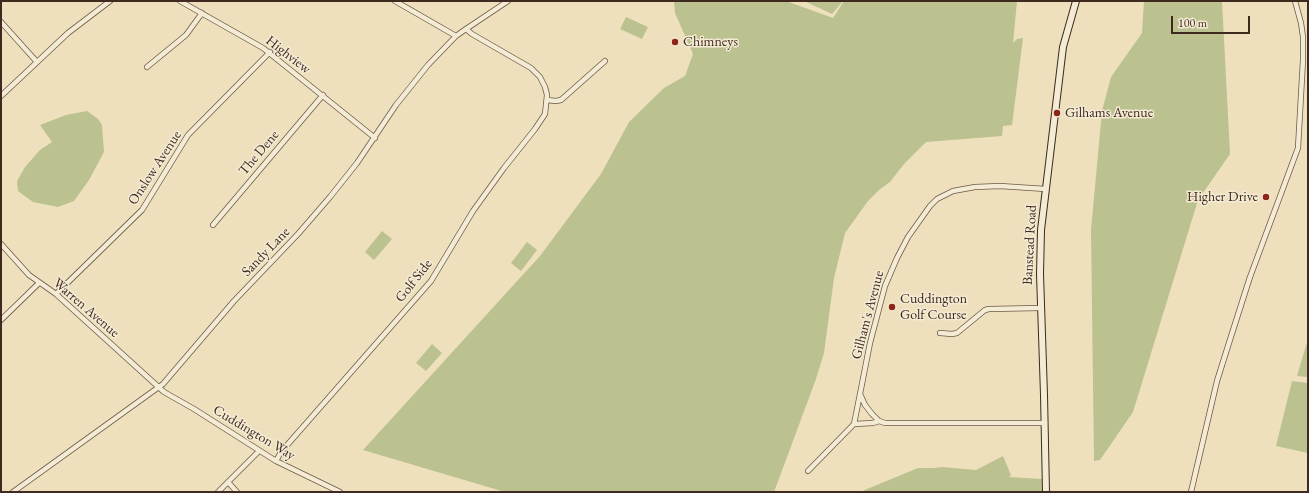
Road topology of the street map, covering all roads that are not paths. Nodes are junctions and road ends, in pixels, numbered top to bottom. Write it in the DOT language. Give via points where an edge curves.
graph roads {
  1 [pos="110,1"];
  2 [pos="180,1"];
  3 [pos="396,1"];
  4 [pos="508,1"];
  5 [pos="1076,1"];
  6 [pos="1294,1"];
  7 [pos="202,13"];
  8 [pos="1,22"];
  9 [pos="466,28"];
  10 [pos="456,36"];
  11 [pos="270,52"];
  12 [pos="605,61"];
  13 [pos="37,62"];
  14 [pos="147,67"];
  15 [pos="322,95"];
  16 [pos="1,96"];
  17 [pos="547,100"];
  18 [pos="375,138"];
  19 [pos="1046,189"];
  20 [pos="213,225"];
  21 [pos="1,244"];
  22 [pos="39,283"];
  23 [pos="56,294"];
  24 [pos="1040,308"];
  25 [pos="1,320"];
  26 [pos="940,333"];
  27 [pos="159,387"];
  28 [pos="860,394"];
  29 [pos="879,421"];
  30 [pos="1045,423"];
  31 [pos="854,424"];
  32 [pos="259,451"];
  33 [pos="276,461"];
  34 [pos="808,471"];
  35 [pos="228,482"];
  36 [pos="13,492"];
  37 [pos="218,492"];
  38 [pos="237,492"];
  39 [pos="340,492"];
  40 [pos="1046,492"];
  41 [pos="1191,492"];
  1 -- 13 [label="street" via="68,33"];
  2 -- 7 [label="street, Highview"];
  3 -- 10 [label="street"];
  4 -- 9 [label="street, Sandy Lane"];
  5 -- 19 [label="street, Banstead Road" via="1063,47"];
  6 -- 41 [label="street" via="1303,37 1298,148 1250,277 1228,346"];
  7 -- 11 [label="street, Highview"];
  7 -- 14 [label="street" via="186,35"];
  8 -- 13 [label="street"];
  9 -- 10 [label="street, Sandy Lane"];
  9 -- 17 [label="street, Golf Side" via="531,68 543,82"];
  10 -- 18 [label="street, Sandy Lane" via="411,84"];
  11 -- 15 [label="street, Highview"];
  11 -- 23 [label="street, Onslow Avenue" via="188,136 142,210"];
  12 -- 17 [label="street" via="561,100"];
  13 -- 16 [label="street"];
  15 -- 18 [label="street, Highview"];
  15 -- 20 [label="street, The Dene"];
  17 -- 33 [label="street, Golf Side" via="545,114 473,211 431,281 281,452"];
  18 -- 27 [label="street, Sandy Lane" via="309,222 234,301 167,381"];
  19 -- 24 [label="street, Banstead Road" via="1040,254"];
  19 -- 28 [label="street, Gilham's Avenue" via="975,187 949,193 930,206 908,237 886,286 870,343"];
  21 -- 22 [label="street, Warren Avenue"];
  22 -- 23 [label="street, Warren Avenue"];
  22 -- 25 [label="street"];
  23 -- 27 [label="street, Warren Avenue"];
  24 -- 26 [label="street" via="989,308 957,333"];
  24 -- 30 [label="street, Banstead Road"];
  27 -- 32 [label="street, Cuddington Way"];
  27 -- 36 [label="street, Sandy Lane"];
  28 -- 29 [label="street"];
  28 -- 31 [label="street, Gilham's Avenue"];
  29 -- 30 [label="street"];
  29 -- 31 [label="street"];
  30 -- 40 [label="street, Banstead Road"];
  31 -- 34 [label="street"];
  32 -- 33 [label="street, Cuddington Way"];
  32 -- 35 [label="street"];
  33 -- 39 [label="street, Cuddington Way"];
  35 -- 37 [label="street"];
  35 -- 38 [label="street"];
}
